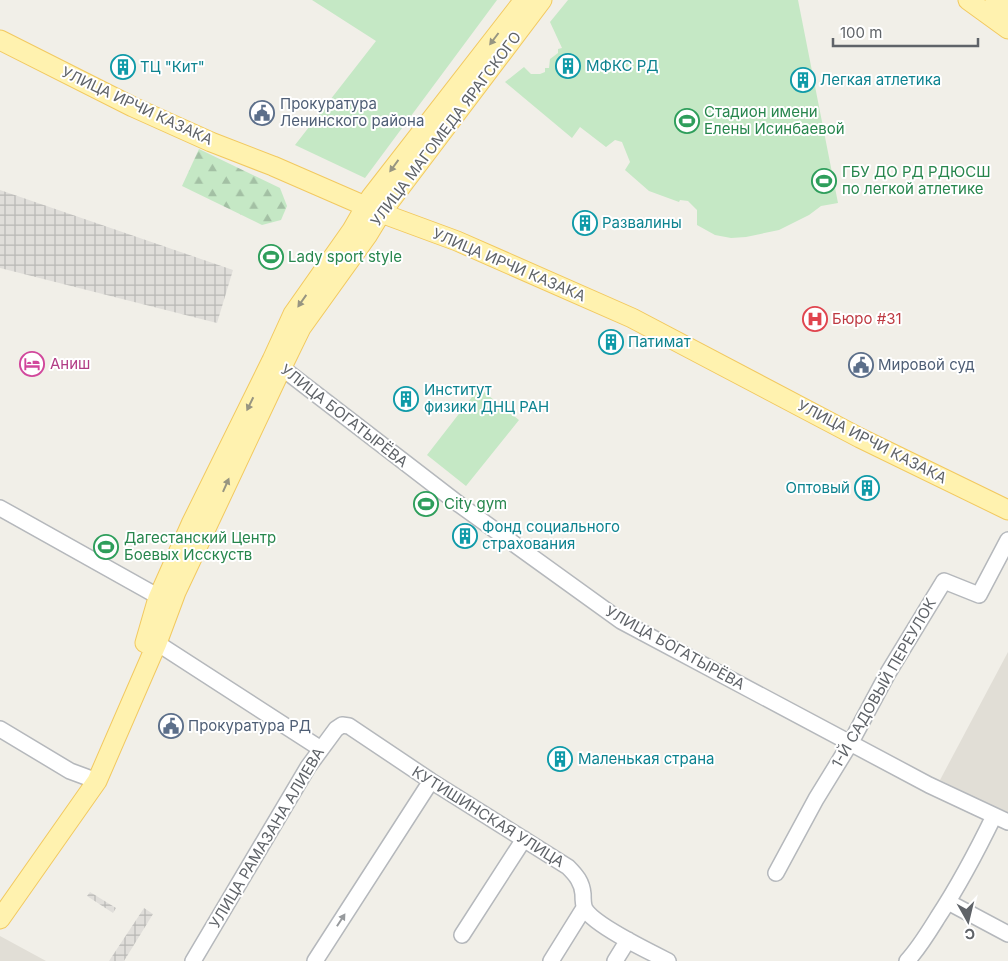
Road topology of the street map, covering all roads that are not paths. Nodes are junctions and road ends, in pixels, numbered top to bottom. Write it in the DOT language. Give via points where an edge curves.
graph roads {
  1 [pos="524,0"];
  2 [pos="542,0"];
  3 [pos="968,0"];
  4 [pos="995,0"];
  5 [pos="1008,10"];
  6 [pos="1008,30"];
  7 [pos="0,40"];
  8 [pos="373,210"];
  9 [pos="277,364"];
  10 [pos="0,508"];
  11 [pos="1008,510"];
  12 [pos="1008,540"];
  13 [pos="165,601"];
  14 [pos="152,642"];
  15 [pos="349,726"];
  16 [pos="0,729"];
  17 [pos="851,742"];
  18 [pos="321,749"];
  19 [pos="92,779"];
  20 [pos="431,781"];
  21 [pos="994,816"];
  22 [pos="1008,822"];
  23 [pos="524,839"];
  24 [pos="776,873"];
  25 [pos="0,898"];
  26 [pos="948,902"];
  27 [pos="584,908"];
  28 [pos="0,919"];
  29 [pos="1008,934"];
  30 [pos="462,935"];
  31 [pos="628,940"];
  32 [pos="197,960"];
  33 [pos="315,961"];
  34 [pos="551,961"];
  35 [pos="615,961"];
  36 [pos="668,961"];
  37 [pos="907,961"];
  1 -- 8 [label="main road, УЛИЦА МАГОМЕДА ЯРАГСКОГО, one-way" via="400,158"];
  2 -- 8 [label="main road, УЛИЦА МАГОМЕДА ЯРАГСКОГО"];
  3 -- 6 [label="main road"];
  4 -- 5 [label="main road"];
  7 -- 8 [label="main road, УЛИЦА ИРЧИ КАЗАКА" via="133,107"];
  8 -- 9 [label="main road, УЛИЦА МАГОМЕДА ЯРАГСКОГО" via="352,230 293,314"];
  8 -- 11 [label="main road, УЛИЦА ИРЧИ КАЗАКА" via="457,241 632,318 860,438"];
  9 -- 13 [label="main road, УЛИЦА МАГОМЕДА ЯРАГСКОГО"];
  9 -- 17 [label="street, УЛИЦА БОГАТЫРЁВА" via="460,505 620,621"];
  10 -- 13 [label="street"];
  12 -- 17 [label="street, 1-Й САДОВЫЙ ПЕРЕУЛОК" via="979,595 944,581"];
  13 -- 14 [label="main road, УЛИЦА МАГОМЕДА ЯРАГСКОГО"];
  14 -- 18 [label="street"];
  14 -- 19 [label="main road, УЛИЦА МАГОМЕДА ЯРАГСКОГО"];
  15 -- 18 [label="street, УЛИЦА РАМАЗАНА АЛИЕВА" via="342,725 336,729"];
  15 -- 20 [label="street, КУТИШИНСКАЯ УЛИЦА"];
  16 -- 19 [label="street" via="70,771"];
  17 -- 21 [label="street, УЛИЦА БОГАТЫРЁВА"];
  17 -- 24 [label="street, 1-Й САДОВЫЙ ПЕРЕУЛОК"];
  18 -- 32 [label="street, УЛИЦА РАМАЗАНА АЛИЕВА"];
  19 -- 25 [label="main road, УЛИЦА МАГОМЕДА ЯРАГСКОГО"];
  19 -- 28 [label="main road, УЛИЦА МАГОМЕДА ЯРАГСКОГО"];
  20 -- 23 [label="street, КУТИШИНСКАЯ УЛИЦА"];
  33 -- 20 [label="street, one-way"];
  21 -- 22 [label="street, УЛИЦА БОГАТЫРЁВА"];
  21 -- 26 [label="street"];
  23 -- 27 [label="street, КУТИШИНСКАЯ УЛИЦА" via="568,867 578,878"];
  23 -- 30 [label="street"];
  26 -- 29 [label="street"];
  26 -- 37 [label="street"];
  27 -- 31 [label="street"];
  27 -- 34 [label="street"];
  31 -- 35 [label="street"];
  31 -- 36 [label="street"];
}
